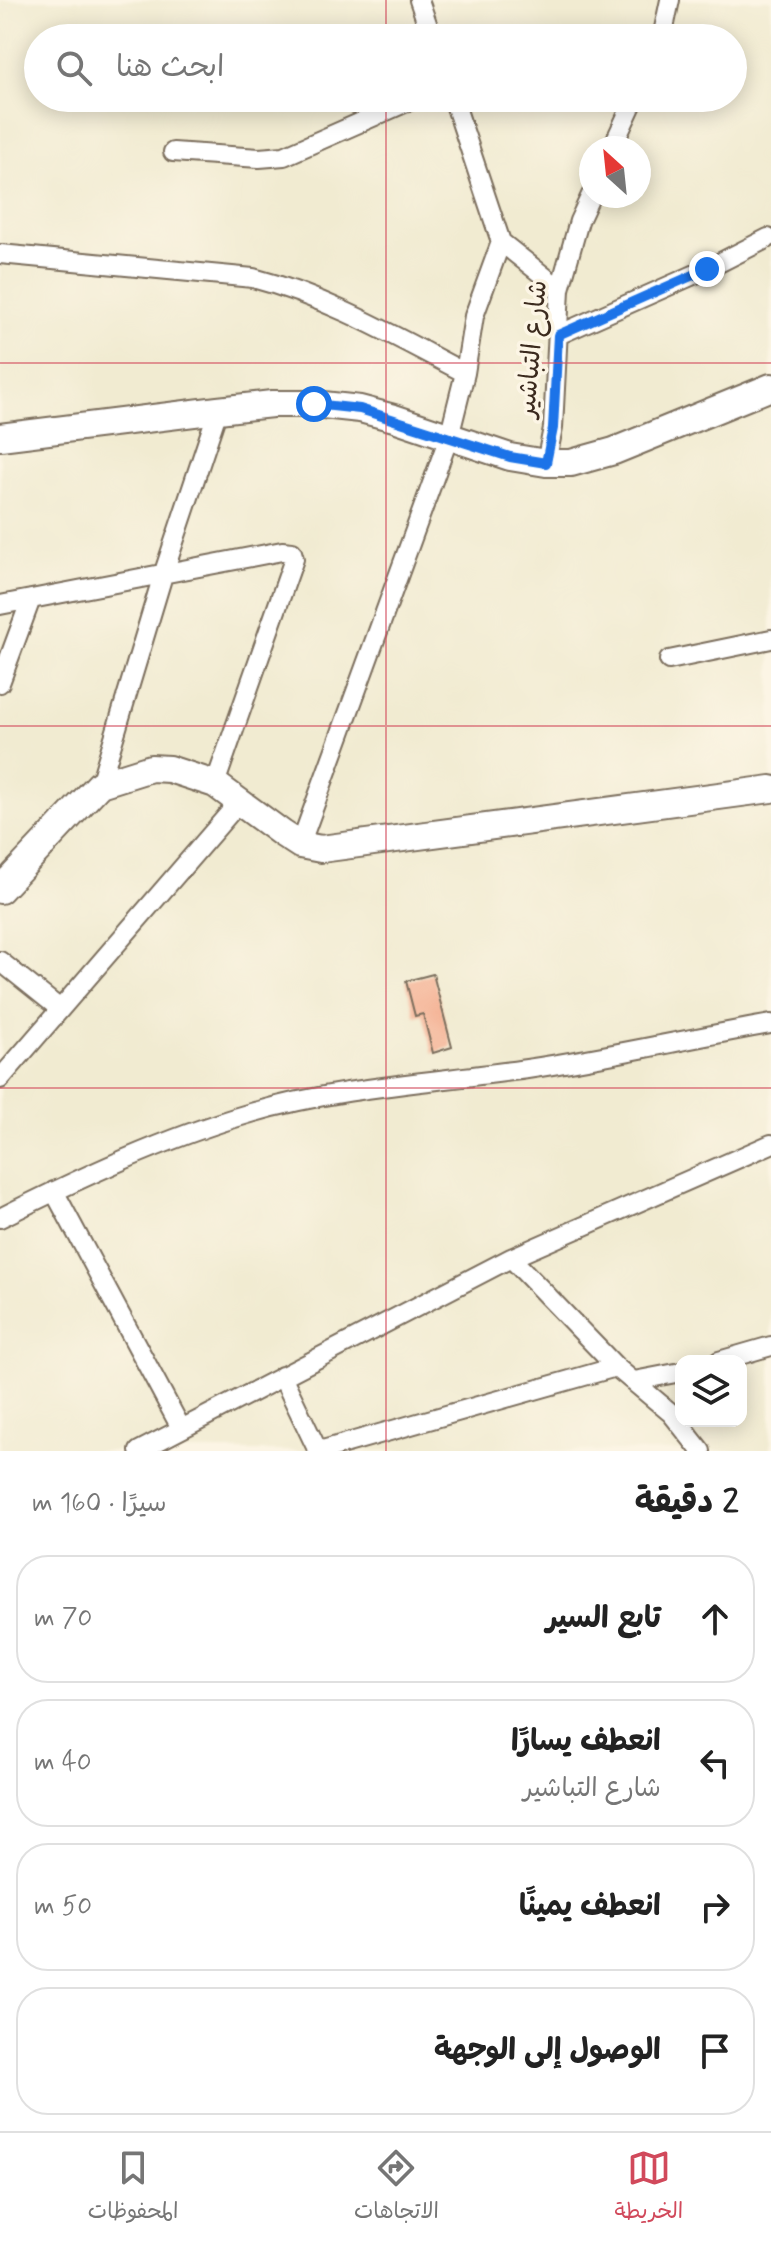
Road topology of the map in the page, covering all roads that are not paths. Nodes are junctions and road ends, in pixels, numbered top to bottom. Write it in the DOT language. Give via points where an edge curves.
graph roads {
  1 [pos="419,0"];
  2 [pos="670,0"];
  3 [pos="427,24"];
  4 [pos="665,24"];
  5 [pos="384,112"];
  6 [pos="458,112"];
  7 [pos="629,112"];
  8 [pos="618,136"];
  9 [pos="173,152"];
  10 [pos="585,208"];
  11 [pos="768,238"];
  12 [pos="501,242"];
  13 [pos="0,254"];
  14 [pos="560,289"];
  15 [pos="558,335"];
  16 [pos="465,373"];
  17 [pos="771,387"];
  18 [pos="218,410"];
  19 [pos="0,437"];
  20 [pos="449,437"];
  21 [pos="546,463"];
  22 [pos="163,575"];
  23 [pos="31,599"];
  24 [pos="0,605"];
  25 [pos="771,639"];
  26 [pos="669,660"];
  27 [pos="0,683"];
  28 [pos="100,784"];
  29 [pos="215,784"];
  30 [pos="771,789"];
  31 [pos="240,801"];
  32 [pos="300,845"];
  33 [pos="0,890"];
  34 [pos="0,961"];
  35 [pos="60,1009"];
  36 [pos="771,1024"];
  37 [pos="0,1079"];
  38 [pos="771,1144"];
  39 [pos="54,1191"];
  40 [pos="0,1218"];
  41 [pos="511,1258"];
  42 [pos="771,1346"];
  43 [pos="740,1355"];
  44 [pos="616,1367"];
  45 [pos="675,1373"];
  46 [pos="282,1376"];
  47 [pos="634,1381"];
  48 [pos="181,1428"];
  49 [pos="139,1451"];
  50 [pos="318,1451"];
  51 [pos="701,1451"];
  1 -- 3 [label="street"];
  2 -- 4 [label="street"];
  5 -- 9 [label="street" via="284,156"];
  6 -- 12 [label="street"];
  7 -- 8 [label="street"];
  10 -- 14 [label="street, شارع التباشير"];
  11 -- 15 [label="street"];
  12 -- 14 [label="street"];
  12 -- 16 [label="street" via="474,316"];
  13 -- 16 [label="street" via="253,278 334,305"];
  14 -- 15 [label="street, شارع التباشير"];
  15 -- 21 [label="street, شارع التباشير"];
  16 -- 20 [label="street"];
  17 -- 21 [label="street" via="614,451 571,463"];
  18 -- 19 [label="street"];
  18 -- 20 [label="street" via="272,404 360,409"];
  18 -- 22 [label="street"];
  20 -- 21 [label="street"];
  20 -- 32 [label="street"];
  22 -- 23 [label="street"];
  22 -- 28 [label="street"];
  22 -- 29 [label="street" via="288,550 294,555"];
  23 -- 24 [label="street"];
  23 -- 27 [label="street"];
  25 -- 26 [label="street"];
  28 -- 29 [label="street" via="151,768"];
  28 -- 33 [label="street"];
  29 -- 31 [label="street"];
  30 -- 32 [label="street" via="339,848"];
  31 -- 32 [label="street"];
  31 -- 35 [label="street"];
  34 -- 35 [label="street"];
  35 -- 37 [label="street"];
  36 -- 39 [label="street" via="531,1068 312,1098 190,1134"];
  38 -- 41 [label="street"];
  39 -- 40 [label="street"];
  39 -- 48 [label="street"];
  41 -- 44 [label="street"];
  41 -- 46 [label="street"];
  42 -- 43 [label="street"];
  44 -- 47 [label="street"];
  44 -- 50 [label="street"];
  45 -- 47 [label="street"];
  46 -- 48 [label="street"];
  46 -- 50 [label="street"];
  47 -- 51 [label="street" via="671,1413"];
  48 -- 49 [label="street"];
}
